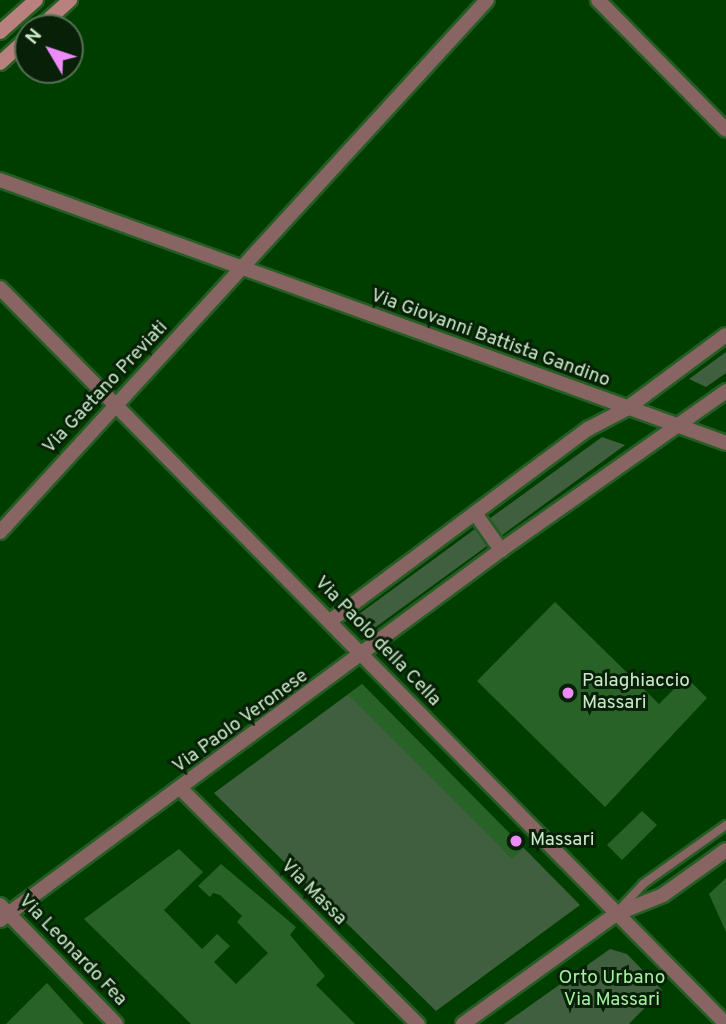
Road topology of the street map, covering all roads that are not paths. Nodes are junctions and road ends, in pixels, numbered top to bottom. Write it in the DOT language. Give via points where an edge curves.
graph roads {
  1 [pos="36,0"];
  2 [pos="70,0"];
  3 [pos="487,0"];
  4 [pos="598,0"];
  5 [pos="54,14"];
  6 [pos="0,32"];
  7 [pos="14,50"];
  8 [pos="0,62"];
  9 [pos="726,129"];
  10 [pos="0,180"];
  11 [pos="241,271"];
  12 [pos="0,288"];
  13 [pos="726,335"];
  14 [pos="726,391"];
  15 [pos="115,405"];
  16 [pos="625,409"];
  17 [pos="680,428"];
  18 [pos="726,443"];
  19 [pos="477,516"];
  20 [pos="0,532"];
  21 [pos="501,550"];
  22 [pos="330,621"];
  23 [pos="364,656"];
  24 [pos="181,789"];
  25 [pos="726,825"];
  26 [pos="726,850"];
  27 [pos="3,913"];
  28 [pos="616,914"];
  29 [pos="116,1024"];
  30 [pos="418,1024"];
  31 [pos="463,1024"];
  32 [pos="726,1024"];
  1 -- 6 [label="main road"];
  2 -- 5 [label="main road"];
  3 -- 11 [label="street"];
  4 -- 9 [label="street"];
  7 -- 8 [label="main road"];
  10 -- 11 [label="street, Via Giovanni Battista Gandino"];
  11 -- 15 [label="street, Via Gaetano Previati"];
  11 -- 16 [label="street, Via Giovanni Battista Gandino"];
  12 -- 15 [label="street, Via Paolo della Cella"];
  13 -- 16 [label="street"];
  14 -- 17 [label="street, Via Paolo Veronese"];
  15 -- 20 [label="street, Via Gaetano Previati"];
  15 -- 22 [label="street, Via Paolo della Cella"];
  16 -- 17 [label="street, Via Giovanni Battista Gandino"];
  16 -- 19 [label="street" via="587,429"];
  17 -- 18 [label="street, Via Giovanni Battista Gandino"];
  17 -- 21 [label="street, Via Paolo Veronese" via="648,445"];
  19 -- 21 [label="street"];
  19 -- 22 [label="street"];
  21 -- 23 [label="street, Via Paolo Veronese"];
  22 -- 23 [label="street, Via Paolo della Cella"];
  23 -- 24 [label="street, Via Paolo Veronese"];
  23 -- 28 [label="street, Via Paolo della Cella"];
  24 -- 27 [label="street, Via Paolo Veronese"];
  24 -- 30 [label="street, Via Massa"];
  25 -- 28 [label="lane" via="643,884"];
  26 -- 28 [label="street" via="663,895"];
  27 -- 29 [label="street, Via Leonardo Fea"];
  28 -- 31 [label="street"];
  28 -- 32 [label="street, Via Paolo della Cella"];
}
